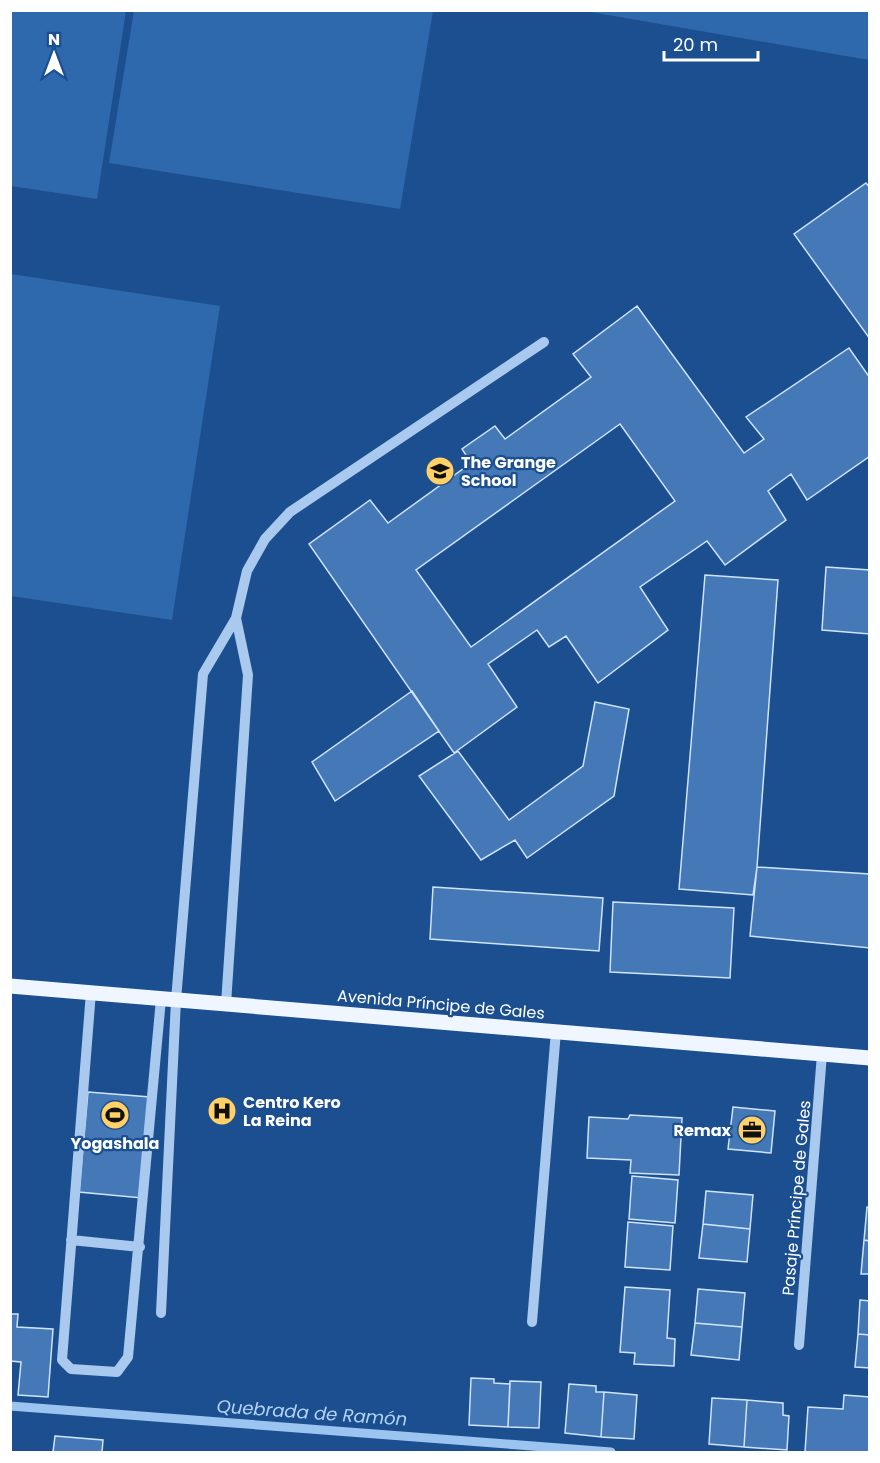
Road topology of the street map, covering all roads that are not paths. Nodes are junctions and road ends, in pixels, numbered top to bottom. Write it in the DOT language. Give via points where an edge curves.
graph roads {
  1 [pos="544,342"];
  2 [pos="236,618"];
  3 [pos="10,986"];
  4 [pos="91,992"];
  5 [pos="169,999"];
  6 [pos="226,1004"];
  7 [pos="556,1031"];
  8 [pos="822,1054"];
  9 [pos="870,1058"];
  10 [pos="71,1240"];
  11 [pos="140,1247"];
  12 [pos="161,1313"];
  13 [pos="532,1322"];
  14 [pos="798,1345"];
  1 -- 2 [label="street" via="290,512 265,539 247,571"];
  2 -- 5 [label="street" via="203,674"];
  2 -- 6 [label="street" via="248,675"];
  3 -- 4 [label="main road, Avenida Príncipe de Gales"];
  4 -- 5 [label="main road, Avenida Príncipe de Gales"];
  4 -- 10 [label="street"];
  5 -- 6 [label="main road, Avenida Príncipe de Gales"];
  5 -- 11 [label="street"];
  5 -- 12 [label="street"];
  6 -- 7 [label="main road, Avenida Príncipe de Gales"];
  7 -- 8 [label="main road, Avenida Príncipe de Gales"];
  7 -- 13 [label="street"];
  8 -- 9 [label="main road, Avenida Príncipe de Gales"];
  8 -- 14 [label="street, Pasaje Príncipe de Gales"];
  10 -- 11 [label="street"];
  10 -- 11 [label="street" via="62,1360 71,1369 117,1372 122,1368 128,1357"];
}
